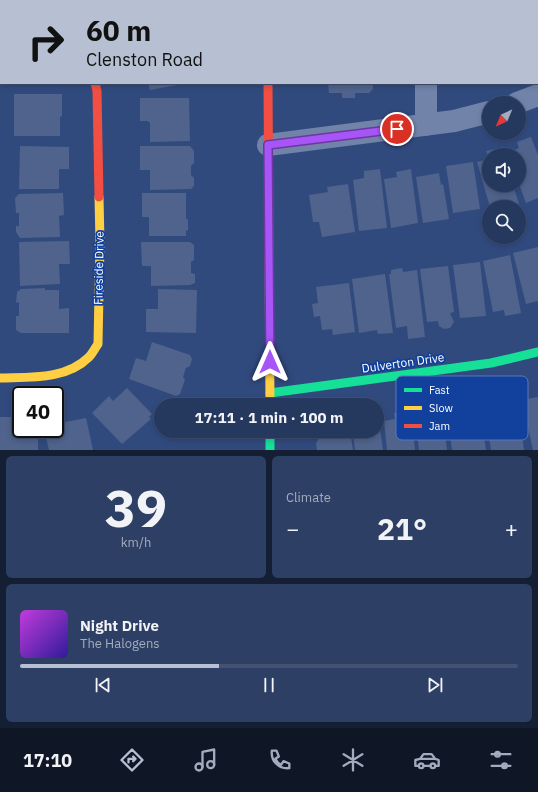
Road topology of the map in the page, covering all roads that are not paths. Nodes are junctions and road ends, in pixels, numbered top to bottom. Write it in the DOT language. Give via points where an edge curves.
graph roads {
  1 [pos="95,84"];
  2 [pos="268,84"];
  3 [pos="426,84"];
  4 [pos="538,95"];
  5 [pos="526,99"];
  6 [pos="482,114"];
  7 [pos="426,125"];
  8 [pos="268,145"];
  9 [pos="538,352"];
  10 [pos="0,378"];
  11 [pos="270,393"];
  12 [pos="270,398"];
  13 [pos="270,438"];
  14 [pos="270,450"];
  1 -- 10 [label="street, Fireside Drive" via="100,243 98,344 90,357 64,373 46,377"];
  2 -- 8 [label="street"];
  3 -- 7 [label="street"];
  4 -- 5 [label="street"];
  6 -- 7 [label="street"];
  7 -- 8 [label="street"];
  8 -- 11 [label="street"];
  9 -- 11 [label="street, Dulverton Drive" via="491,363"];
  11 -- 12 [label="street"];
  13 -- 14 [label="street"];
}
